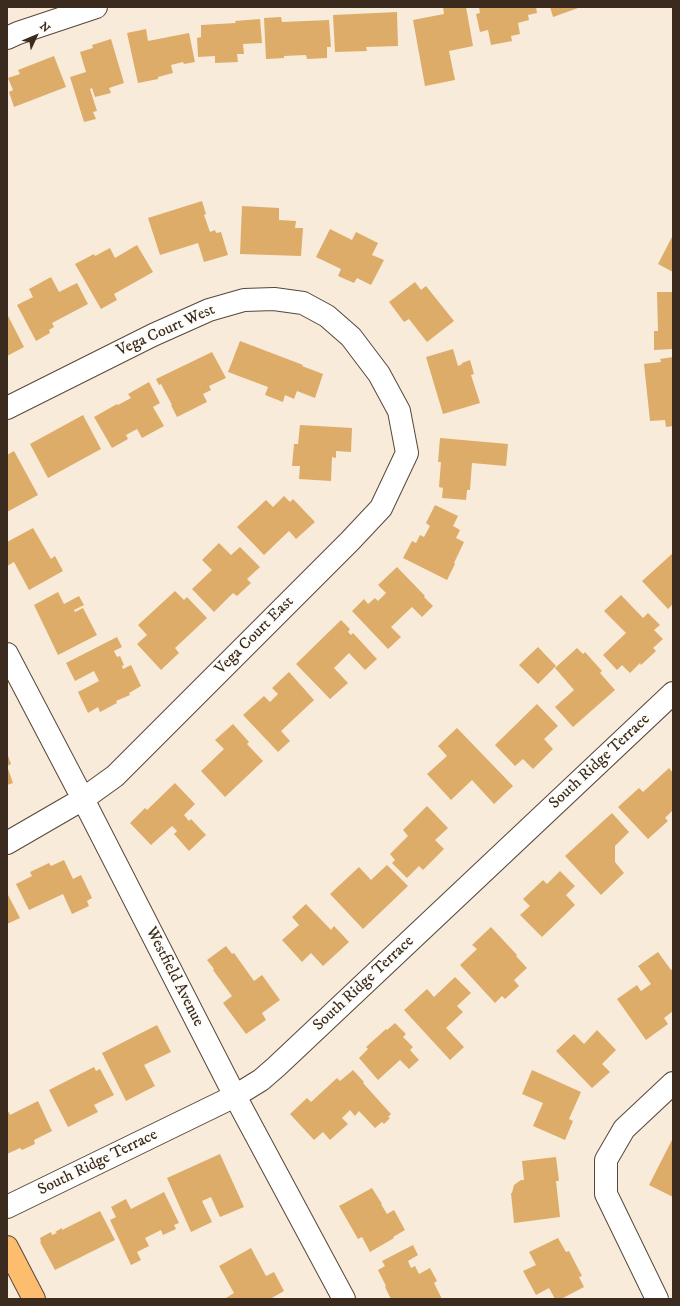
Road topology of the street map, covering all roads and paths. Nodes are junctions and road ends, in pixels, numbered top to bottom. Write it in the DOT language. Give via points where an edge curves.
graph roads {
  1 [pos="96,7"];
  2 [pos="7,38"];
  3 [pos="379,374"];
  4 [pos="7,408"];
  5 [pos="7,654"];
  6 [pos="673,693"];
  7 [pos="83,799"];
  8 [pos="7,843"];
  9 [pos="673,1083"];
  10 [pos="235,1096"];
  11 [pos="7,1207"];
  12 [pos="7,1247"];
  13 [pos="34,1299"];
  14 [pos="344,1299"];
  15 [pos="657,1299"];
  1 -- 2 [label="street"];
  3 -- 4 [label="street, Vega Court West" via="351,337 327,316 303,303 274,299 244,300 209,310 154,335"];
  3 -- 7 [label="street, Vega Court East" via="399,411 407,453 381,508 115,776"];
  5 -- 7 [label="street, Westfield Avenue"];
  6 -- 10 [label="street, South Ridge Terrace" via="276,1068"];
  7 -- 8 [label="street, Vega Court East"];
  7 -- 10 [label="street, Westfield Avenue"];
  9 -- 15 [label="street" via="624,1129 606,1160 606,1194"];
  10 -- 11 [label="street, South Ridge Terrace"];
  10 -- 14 [label="street, Westfield Avenue"];
  12 -- 13 [label="main road"];
}
